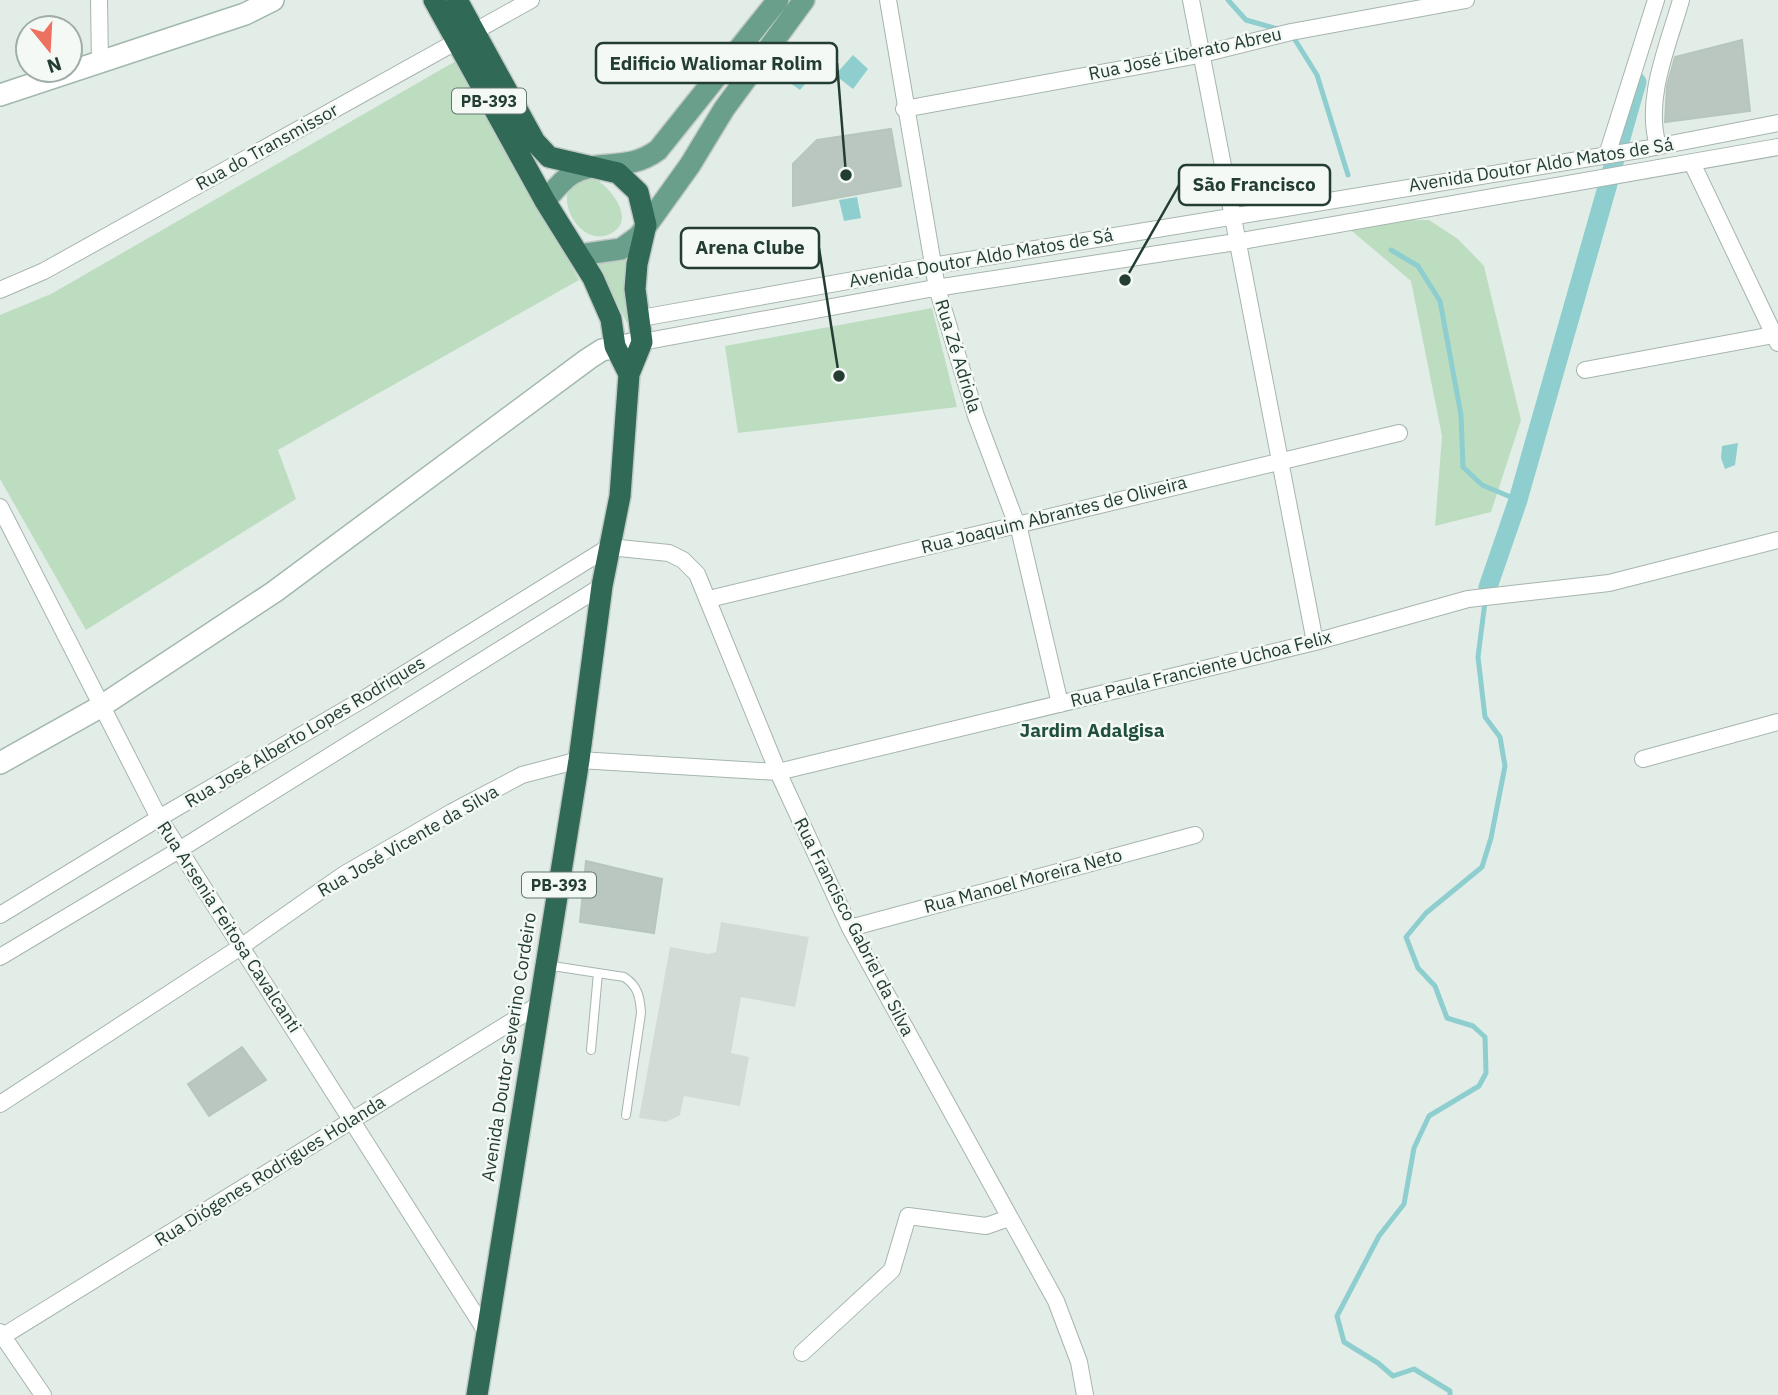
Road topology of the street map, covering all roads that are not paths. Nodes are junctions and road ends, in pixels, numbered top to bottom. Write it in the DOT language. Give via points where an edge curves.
graph roads {
  1 [pos="99,0"];
  2 [pos="273,0"];
  3 [pos="434,0"];
  4 [pos="457,0"];
  5 [pos="531,0"];
  6 [pos="778,0"];
  7 [pos="804,0"];
  8 [pos="888,0"];
  9 [pos="1191,0"];
  10 [pos="1466,0"];
  11 [pos="1656,0"];
  12 [pos="1681,0"];
  13 [pos="464,37"];
  14 [pos="1199,55"];
  15 [pos="100,62"];
  16 [pos="0,95"];
  17 [pos="904,108"];
  18 [pos="1778,123"];
  19 [pos="1778,147"];
  20 [pos="1652,148"];
  21 [pos="1611,154"];
  22 [pos="1692,163"];
  23 [pos="592,167"];
  24 [pos="544,201"];
  25 [pos="1232,216"];
  26 [pos="646,225"];
  27 [pos="1236,242"];
  28 [pos="579,255"];
  29 [pos="932,266"];
  30 [pos="937,288"];
  31 [pos="0,290"];
  32 [pos="641,318"];
  33 [pos="1777,337"];
  34 [pos="642,342"];
  35 [pos="615,346"];
  36 [pos="1585,370"];
  37 [pos="629,374"];
  38 [pos="1399,433"];
  39 [pos="1278,461"];
  40 [pos="0,507"];
  41 [pos="1017,524"];
  42 [pos="1778,540"];
  43 [pos="610,547"];
  44 [pos="603,586"];
  45 [pos="709,599"];
  46 [pos="1315,642"];
  47 [pos="1060,704"];
  48 [pos="100,707"];
  49 [pos="1778,722"];
  50 [pos="1643,759"];
  51 [pos="579,760"];
  52 [pos="0,762"];
  53 [pos="778,772"];
  54 [pos="159,818"];
  55 [pos="1195,835"];
  56 [pos="179,850"];
  57 [pos="0,915"];
  58 [pos="850,928"];
  59 [pos="242,946"];
  60 [pos="0,957"];
  61 [pos="546,965"];
  62 [pos="598,973"];
  63 [pos="540,1004"];
  64 [pos="591,1050"];
  65 [pos="0,1104"];
  66 [pos="626,1115"];
  67 [pos="352,1120"];
  68 [pos="1009,1218"];
  69 [pos="485,1330"];
  70 [pos="1,1335"];
  71 [pos="802,1353"];
  72 [pos="43,1395"];
  73 [pos="477,1395"];
  74 [pos="1085,1395"];
  1 -- 15 [label="street"];
  2 -- 15 [label="street" via="245,14"];
  3 -- 13 [label="highway, PB-393"];
  4 -- 13 [label="highway, PB-393"];
  5 -- 13 [label="street, Rua do Transmissor"];
  6 -- 23 [label="main road" via="657,150 637,162"];
  7 -- 26 [label="main road"];
  8 -- 17 [label="street, Rua Zé Adriola"];
  9 -- 14 [label="street"];
  10 -- 14 [label="street, Rua José Liberato Abreu" via="1291,32"];
  11 -- 21 [label="street"];
  12 -- 20 [label="street" via="1656,99"];
  13 -- 23 [label="highway, PB-393" via="535,142 550,157"];
  13 -- 24 [label="highway, PB-393"];
  13 -- 31 [label="street, Rua do Transmissor" via="44,271"];
  14 -- 17 [label="street, Rua José Liberato Abreu"];
  14 -- 25 [label="street"];
  15 -- 16 [label="street"];
  17 -- 29 [label="street, Rua Zé Adriola"];
  18 -- 20 [label="street, Avenida Doutor Aldo Matos de Sá"];
  19 -- 22 [label="street, Avenida Doutor Aldo Matos de Sá"];
  20 -- 21 [label="street, Avenida Doutor Aldo Matos de Sá"];
  21 -- 25 [label="street, Avenida Doutor Aldo Matos de Sá"];
  22 -- 27 [label="street, Avenida Doutor Aldo Matos de Sá"];
  22 -- 33 [label="street"];
  23 -- 24 [label="main road" via="571,174"];
  23 -- 26 [label="highway" via="618,173 632,184 642,201"];
  24 -- 28 [label="highway"];
  25 -- 27 [label="street"];
  25 -- 29 [label="street, Avenida Doutor Aldo Matos de Sá"];
  26 -- 28 [label="main road" via="631,245"];
  26 -- 32 [label="highway, Avenida Doutor Severino Cordeiro / PB-393" via="635,289"];
  27 -- 30 [label="street, Avenida Doutor Aldo Matos de Sá"];
  27 -- 39 [label="street"];
  28 -- 35 [label="highway" via="611,319"];
  29 -- 30 [label="street, Rua Zé Adriola"];
  29 -- 32 [label="street, Avenida Doutor Aldo Matos de Sá"];
  30 -- 34 [label="street, Avenida Doutor Aldo Matos de Sá"];
  30 -- 41 [label="street, Rua Zé Adriola" via="976,416"];
  32 -- 34 [label="highway, Avenida Doutor Severino Cordeiro / PB-393"];
  33 -- 36 [label="street"];
  34 -- 35 [label="street"];
  34 -- 37 [label="highway, Avenida Doutor Severino Cordeiro / PB-393"];
  35 -- 37 [label="highway"];
  35 -- 48 [label="street" via="588,359 274,592"];
  37 -- 43 [label="highway, Avenida Doutor Severino Cordeiro / PB-393" via="620,496"];
  38 -- 39 [label="street, Rua Joaquim Abrantes de Oliveira"];
  39 -- 41 [label="street, Rua Joaquim Abrantes de Oliveira"];
  39 -- 46 [label="street"];
  40 -- 48 [label="street, Rua Arsenia Feitosa Cavalcanti"];
  41 -- 45 [label="street, Rua Joaquim Abrantes de Oliveira"];
  41 -- 47 [label="street, Rua Zé Adriola"];
  42 -- 46 [label="street, Rua Paula Franciente Uchoa Felix" via="1609,583 1468,599"];
  43 -- 44 [label="highway, Avenida Doutor Severino Cordeiro / PB-393"];
  43 -- 45 [label="street, Rua Francisco Gabriel da Silva" via="669,553 683,560"];
  43 -- 54 [label="street, Rua José Alberto Lopes Rodriques"];
  44 -- 51 [label="highway, Avenida Doutor Severino Cordeiro / PB-393"];
  44 -- 56 [label="street, Rua José Alberto Lopes Rodriques"];
  45 -- 53 [label="street, Rua Francisco Gabriel da Silva"];
  46 -- 47 [label="street, Rua Paula Franciente Uchoa Felix"];
  47 -- 53 [label="street, Rua Paula Franciente Uchoa Felix"];
  48 -- 52 [label="street"];
  48 -- 54 [label="street, Rua Arsenia Feitosa Cavalcanti"];
  49 -- 50 [label="street"];
  51 -- 53 [label="street, Rua Paula Franciente Uchoa Felix"];
  51 -- 59 [label="street, Rua José Vicente da Silva" via="522,775 452,812 343,875"];
  51 -- 61 [label="highway, Avenida Doutor Severino Cordeiro / PB-393"];
  53 -- 58 [label="street, Rua Francisco Gabriel da Silva"];
  54 -- 56 [label="street, Rua Arsenia Feitosa Cavalcanti"];
  54 -- 57 [label="street, Rua José Alberto Lopes Rodriques"];
  55 -- 58 [label="street, Rua Manoel Moreira Neto"];
  56 -- 59 [label="street, Rua Arsenia Feitosa Cavalcanti"];
  56 -- 60 [label="street, Rua José Alberto Lopes Rodriques"];
  58 -- 68 [label="street, Rua Francisco Gabriel da Silva"];
  59 -- 65 [label="street, Rua José Vicente da Silva"];
  59 -- 67 [label="street, Rua Arsenia Feitosa Cavalcanti"];
  61 -- 62 [label="lane"];
  61 -- 63 [label="highway, Avenida Doutor Severino Cordeiro / PB-393"];
  62 -- 64 [label="lane"];
  62 -- 66 [label="lane" via="624,977 639,996 641,1013"];
  63 -- 67 [label="street, Rua Diógenes Rodrigues Holanda"];
  63 -- 69 [label="highway, Avenida Doutor Severino Cordeiro / PB-393"];
  67 -- 69 [label="street, Rua Arsenia Feitosa Cavalcanti"];
  67 -- 70 [label="street, Rua Diógenes Rodrigues Holanda"];
  68 -- 71 [label="street" via="986,1226 908,1216 892,1270"];
  68 -- 74 [label="street, Rua Francisco Gabriel da Silva" via="1056,1301 1079,1362"];
  69 -- 73 [label="highway, Avenida Doutor Severino Cordeiro / PB-393"];
  70 -- 72 [label="street"];
}
